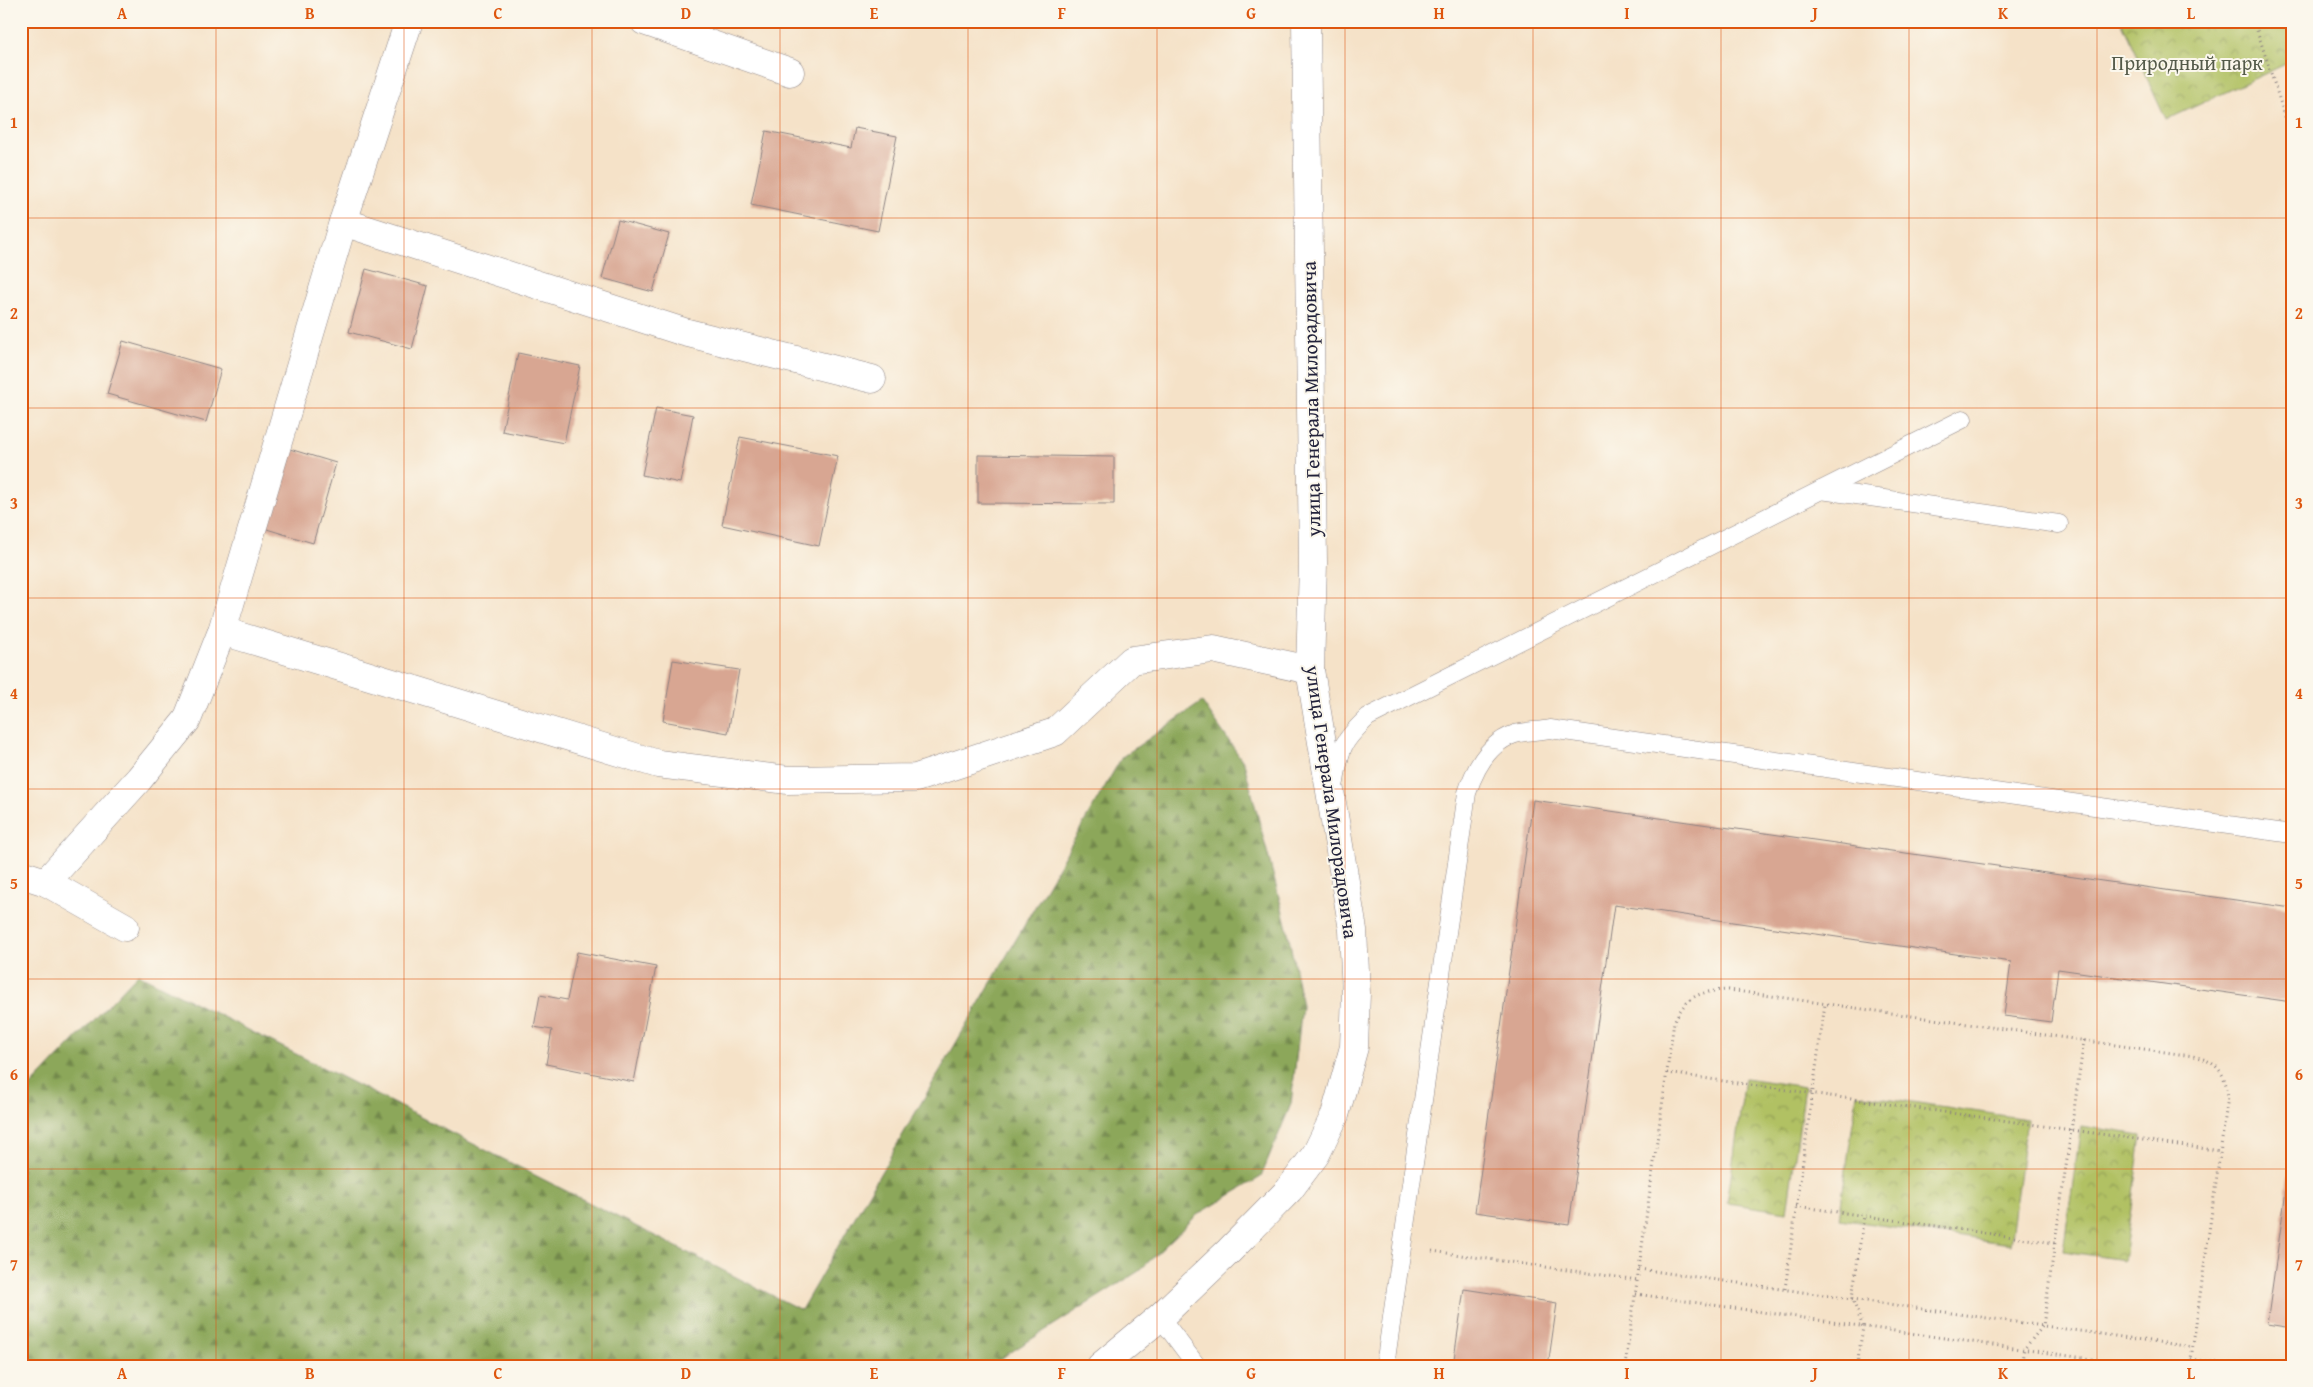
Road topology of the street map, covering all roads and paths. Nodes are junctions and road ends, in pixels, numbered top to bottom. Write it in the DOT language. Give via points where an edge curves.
graph roads {
  1 [pos="409,21"];
  2 [pos="644,21"];
  3 [pos="1306,21"];
  4 [pos="2254,21"];
  5 [pos="2292,59"];
  6 [pos="790,72"];
  7 [pos="2289,129"];
  8 [pos="2292,140"];
  9 [pos="343,222"];
  10 [pos="872,379"];
  11 [pos="1962,419"];
  12 [pos="1821,490"];
  13 [pos="2059,524"];
  14 [pos="222,631"];
  15 [pos="1310,670"];
  16 [pos="1332,807"];
  17 [pos="2292,834"];
  18 [pos="33,878"];
  19 [pos="125,928"];
  20 [pos="1825,1004"];
  21 [pos="2084,1040"];
  22 [pos="1667,1073"];
  23 [pos="1812,1093"];
  24 [pos="2071,1130"];
  25 [pos="2221,1151"];
  26 [pos="1796,1206"];
  27 [pos="1864,1216"];
  28 [pos="2055,1243"];
  29 [pos="1402,1247"];
  30 [pos="1639,1268"];
  31 [pos="1638,1280"];
  32 [pos="1785,1289"];
  33 [pos="1636,1294"];
  34 [pos="1852,1298"];
  35 [pos="1160,1317"];
  36 [pos="2043,1326"];
  37 [pos="1863,1327"];
  38 [pos="2193,1347"];
  39 [pos="2024,1349"];
  40 [pos="2191,1359"];
  41 [pos="1101,1366"];
  42 [pos="1197,1366"];
  43 [pos="1385,1366"];
  44 [pos="1626,1366"];
  45 [pos="1857,1366"];
  46 [pos="2021,1366"];
  47 [pos="2140,1366"];
  48 [pos="2190,1366"];
  49 [pos="2238,1366"];
  1 -- 9 [label="street"];
  2 -- 6 [label="street"];
  3 -- 15 [label="street, улица Генерала Милорадовича" via="1313,563"];
  4 -- 7 [label="path"];
  5 -- 7 [label="path" via="2286,76"];
  7 -- 8 [label="path"];
  9 -- 10 [label="street" via="684,332"];
  9 -- 14 [label="street"];
  11 -- 12 [label="lane"];
  12 -- 13 [label="lane"];
  12 -- 16 [label="lane" via="1368,717 1348,736 1339,754"];
  14 -- 15 [label="street" via="658,764 788,780 916,778 1054,732 1132,660 1213,649"];
  14 -- 18 [label="street" via="187,720 139,779"];
  15 -- 16 [label="street, улица Генерала Милорадовича"];
  16 -- 35 [label="street, улица Генерала Милорадовича" via="1353,930 1356,993 1354,1047 1335,1115 1316,1154 1289,1190"];
  17 -- 29 [label="lane" via="1550,729 1514,735 1486,755 1476,768 1467,793"];
  18 -- 19 [label="street"];
  20 -- 21 [label="path"];
  20 -- 22 [label="path" via="1729,990 1707,990 1691,998 1674,1022"];
  20 -- 23 [label="path"];
  21 -- 24 [label="path"];
  21 -- 25 [label="path" via="2194,1056 2207,1059 2218,1067 2226,1080 2228,1097"];
  22 -- 23 [label="path"];
  22 -- 30 [label="path"];
  23 -- 24 [label="path"];
  23 -- 26 [label="path"];
  24 -- 25 [label="path"];
  24 -- 28 [label="path"];
  25 -- 38 [label="path"];
  26 -- 27 [label="path"];
  26 -- 32 [label="path"];
  27 -- 28 [label="path"];
  27 -- 34 [label="path"];
  28 -- 36 [label="path"];
  29 -- 31 [label="path"];
  29 -- 43 [label="lane"];
  30 -- 31 [label="path"];
  30 -- 32 [label="path"];
  31 -- 33 [label="path"];
  32 -- 34 [label="path"];
  33 -- 37 [label="path"];
  33 -- 44 [label="path"];
  34 -- 36 [label="path"];
  34 -- 37 [label="path"];
  35 -- 41 [label="street, улица Генерала Милорадовича"];
  35 -- 42 [label="lane"];
  36 -- 38 [label="path"];
  36 -- 39 [label="path"];
  37 -- 39 [label="path"];
  37 -- 45 [label="path"];
  38 -- 40 [label="path"];
  39 -- 46 [label="path"];
  39 -- 47 [label="path"];
  40 -- 48 [label="path"];
  40 -- 49 [label="path"];
}
